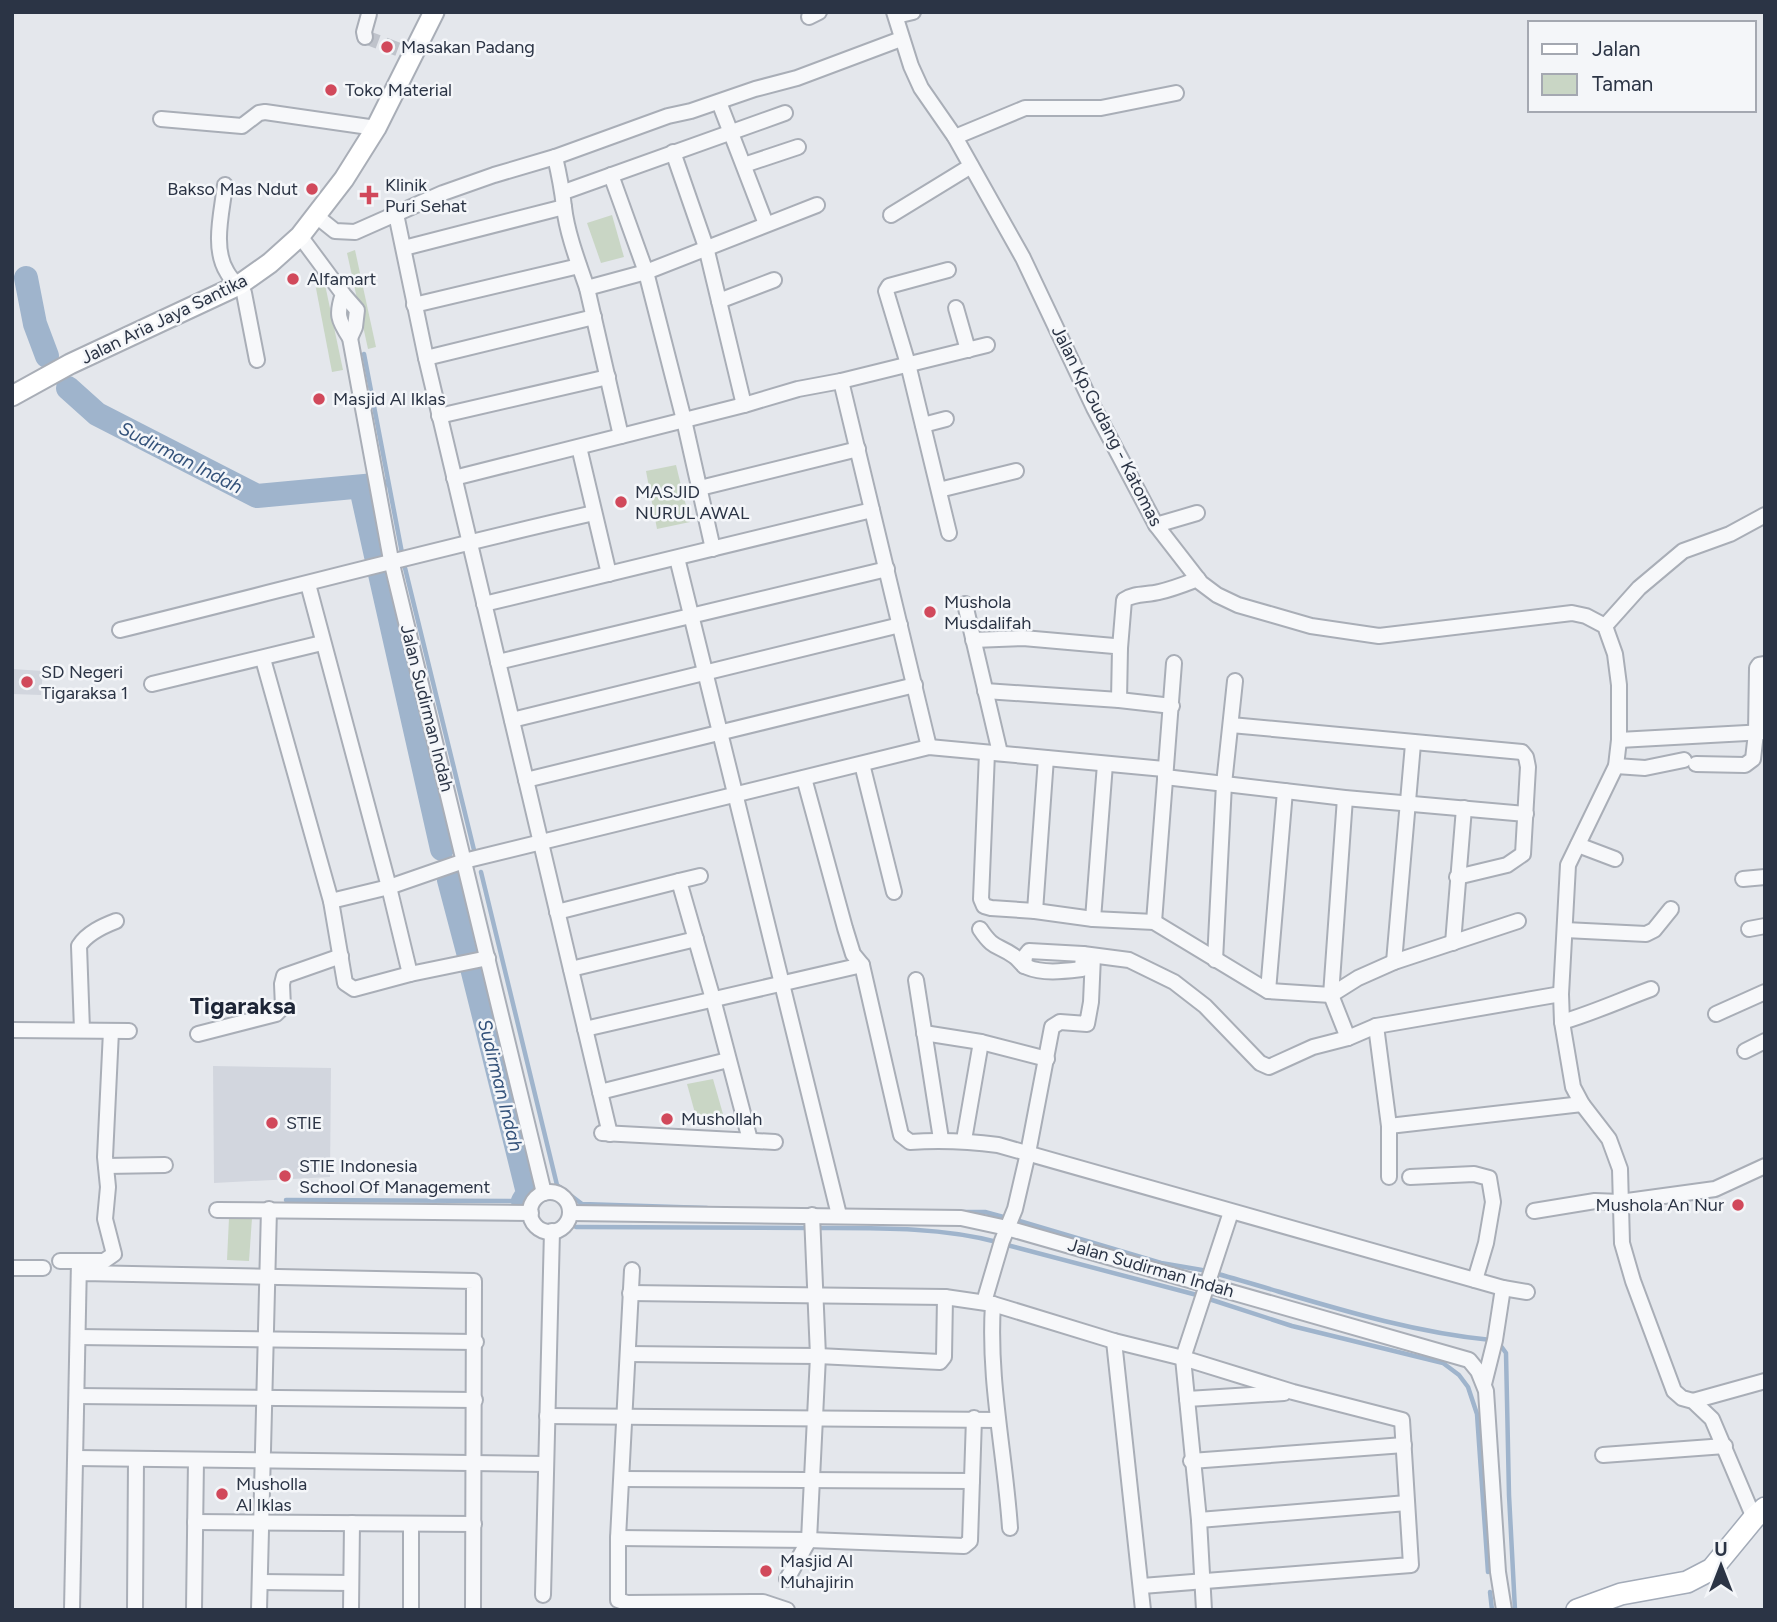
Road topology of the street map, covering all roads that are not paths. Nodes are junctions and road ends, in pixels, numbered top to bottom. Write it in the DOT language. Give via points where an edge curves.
graph roads {
  1 [pos="434,12"];
  2 [pos="913,12"];
  3 [pos="369,14"];
  4 [pos="895,14"];
  5 [pos="365,37"];
  6 [pos="901,39"];
  7 [pos="1176,93"];
  8 [pos="719,102"];
  9 [pos="785,113"];
  10 [pos="161,119"];
  11 [pos="376,128"];
  12 [pos="732,131"];
  13 [pos="955,137"];
  14 [pos="798,147"];
  15 [pos="673,152"];
  16 [pos="555,157"];
  17 [pos="744,165"];
  18 [pos="971,166"];
  19 [pos="611,175"];
  20 [pos="225,185"];
  21 [pos="564,200"];
  22 [pos="817,205"];
  23 [pos="396,214"];
  24 [pos="315,215"];
  25 [pos="891,215"];
  26 [pos="766,224"];
  27 [pos="300,236"];
  28 [pos="706,247"];
  29 [pos="404,248"];
  30 [pos="579,266"];
  31 [pos="948,270"];
  32 [pos="646,272"];
  33 [pos="774,280"];
  34 [pos="239,285"];
  35 [pos="587,288"];
  36 [pos="719,301"];
  37 [pos="414,305"];
  38 [pos="956,308"];
  39 [pos="594,317"];
  40 [pos="987,345"];
  41 [pos="968,350"];
  42 [pos="426,358"];
  43 [pos="257,359"];
  44 [pos="908,364"];
  45 [pos="608,377"];
  46 [pos="841,381"];
  47 [pos="12,396"];
  48 [pos="744,405"];
  49 [pos="439,416"];
  50 [pos="946,419"];
  51 [pos="684,420"];
  52 [pos="923,425"];
  53 [pos="621,436"];
  54 [pos="579,447"];
  55 [pos="858,449"];
  56 [pos="1016,471"];
  57 [pos="454,478"];
  58 [pos="700,488"];
  59 [pos="939,490"];
  60 [pos="872,510"];
  61 [pos="594,513"];
  62 [pos="1197,513"];
  63 [pos="1765,515"];
  64 [pos="1156,525"];
  65 [pos="949,533"];
  66 [pos="469,541"];
  67 [pos="713,549"];
  68 [pos="677,558"];
  69 [pos="391,561"];
  70 [pos="887,569"];
  71 [pos="609,574"];
  72 [pos="1198,579"];
  73 [pos="307,584"];
  74 [pos="484,604"];
  75 [pos="965,604"];
  76 [pos="691,616"];
  77 [pos="900,625"];
  78 [pos="1605,626"];
  79 [pos="120,630"];
  80 [pos="973,640"];
  81 [pos="322,643"];
  82 [pos="1120,648"];
  83 [pos="263,659"];
  84 [pos="498,662"];
  85 [pos="1174,663"];
  86 [pos="1765,664"];
  87 [pos="705,673"];
  88 [pos="1235,681"];
  89 [pos="152,684"];
  90 [pos="915,685"];
  91 [pos="985,691"];
  92 [pos="1119,700"];
  93 [pos="1172,706"];
  94 [pos="512,720"];
  95 [pos="1231,726"];
  96 [pos="1761,732"];
  97 [pos="720,733"];
  98 [pos="1619,740"];
  99 [pos="1413,744"];
  100 [pos="929,747"];
  101 [pos="994,753"];
  102 [pos="1046,758"];
  103 [pos="863,764"];
  104 [pos="1105,764"];
  105 [pos="1616,766"];
  106 [pos="1165,773"];
  107 [pos="804,778"];
  108 [pos="526,780"];
  109 [pos="1224,784"];
  110 [pos="1284,791"];
  111 [pos="735,795"];
  112 [pos="1345,798"];
  113 [pos="1407,802"];
  114 [pos="1464,808"];
  115 [pos="1526,814"];
  116 [pos="541,842"];
  117 [pos="1578,845"];
  118 [pos="1615,859"];
  119 [pos="464,861"];
  120 [pos="700,876"];
  121 [pos="1457,877"];
  122 [pos="1765,877"];
  123 [pos="1743,879"];
  124 [pos="679,881"];
  125 [pos="389,887"];
  126 [pos="894,892"];
  127 [pos="331,901"];
  128 [pos="1671,909"];
  129 [pos="1035,911"];
  130 [pos="557,912"];
  131 [pos="1093,919"];
  132 [pos="116,921"];
  133 [pos="1518,921"];
  134 [pos="1154,922"];
  135 [pos="1765,926"];
  136 [pos="980,929"];
  137 [pos="1749,929"];
  138 [pos="1565,930"];
  139 [pos="696,939"];
  140 [pos="1453,943"];
  141 [pos="1088,955"];
  142 [pos="341,956"];
  143 [pos="488,958"];
  144 [pos="1215,960"];
  145 [pos="1394,961"];
  146 [pos="862,965"];
  147 [pos="571,969"];
  148 [pos="410,974"];
  149 [pos="916,981"];
  150 [pos="782,982"];
  151 [pos="1651,989"];
  152 [pos="1268,991"];
  153 [pos="1765,992"];
  154 [pos="1561,994"];
  155 [pos="1331,995"];
  156 [pos="713,999"];
  157 [pos="1716,1014"];
  158 [pos="1562,1022"];
  159 [pos="1376,1026"];
  160 [pos="586,1028"];
  161 [pos="82,1030"];
  162 [pos="12,1031"];
  163 [pos="111,1031"];
  164 [pos="129,1031"];
  165 [pos="924,1033"];
  166 [pos="198,1034"];
  167 [pos="1348,1038"];
  168 [pos="1765,1041"];
  169 [pos="981,1042"];
  170 [pos="1745,1051"];
  171 [pos="1047,1059"];
  172 [pos="728,1060"];
  173 [pos="600,1092"];
  174 [pos="1582,1104"];
  175 [pos="1389,1126"];
  176 [pos="941,1139"];
  177 [pos="750,1140"];
  178 [pos="964,1140"];
  179 [pos="775,1142"];
  180 [pos="1028,1153"];
  181 [pos="165,1165"];
  182 [pos="106,1166"];
  183 [pos="1765,1166"];
  184 [pos="1389,1177"];
  185 [pos="1410,1177"];
  186 [pos="544,1193"];
  187 [pos="1620,1202"];
  188 [pos="269,1209"];
  189 [pos="217,1210"];
  190 [pos="1534,1211"];
  191 [pos="1231,1212"];
  192 [pos="530,1213"];
  193 [pos="571,1213"];
  194 [pos="812,1215"];
  195 [pos="839,1215"];
  196 [pos="1007,1228"];
  197 [pos="552,1231"];
  198 [pos="60,1261"];
  199 [pos="12,1268"];
  200 [pos="43,1268"];
  201 [pos="79,1268"];
  202 [pos="632,1270"];
  203 [pos="267,1277"];
  204 [pos="1475,1280"];
  205 [pos="1208,1284"];
  206 [pos="1503,1288"];
  207 [pos="1527,1292"];
  208 [pos="631,1293"];
  209 [pos="817,1294"];
  210 [pos="945,1297"];
  211 [pos="989,1303"];
  212 [pos="78,1337"];
  213 [pos="266,1339"];
  214 [pos="1114,1341"];
  215 [pos="475,1342"];
  216 [pos="628,1354"];
  217 [pos="818,1356"];
  218 [pos="1183,1358"];
  219 [pos="1765,1381"];
  220 [pos="1484,1384"];
  221 [pos="1293,1392"];
  222 [pos="77,1396"];
  223 [pos="264,1398"];
  224 [pos="1187,1399"];
  225 [pos="475,1400"];
  226 [pos="1693,1401"];
  227 [pos="547,1416"];
  228 [pos="626,1416"];
  229 [pos="816,1418"];
  230 [pos="974,1418"];
  231 [pos="999,1420"];
  232 [pos="1404,1445"];
  233 [pos="1725,1446"];
  234 [pos="1603,1455"];
  235 [pos="76,1458"];
  236 [pos="136,1459"];
  237 [pos="196,1460"];
  238 [pos="263,1461"];
  239 [pos="1191,1461"];
  240 [pos="474,1463"];
  241 [pos="546,1464"];
  242 [pos="622,1479"];
  243 [pos="812,1481"];
  244 [pos="972,1481"];
  245 [pos="1407,1503"];
  246 [pos="1759,1513"];
  247 [pos="1199,1520"];
  248 [pos="195,1522"];
  249 [pos="261,1522"];
  250 [pos="352,1523"];
  251 [pos="411,1524"];
  252 [pos="474,1524"];
  253 [pos="1010,1528"];
  254 [pos="618,1538"];
  255 [pos="809,1540"];
  256 [pos="788,1579"];
  257 [pos="1201,1581"];
  258 [pos="260,1582"];
  259 [pos="351,1583"];
  260 [pos="1142,1586"];
  261 [pos="543,1595"];
  262 [pos="72,1610"];
  263 [pos="135,1610"];
  264 [pos="194,1610"];
  265 [pos="260,1610"];
  266 [pos="351,1610"];
  267 [pos="411,1610"];
  268 [pos="472,1610"];
  269 [pos="787,1610"];
  270 [pos="1143,1610"];
  271 [pos="1204,1610"];
  272 [pos="1504,1610"];
  273 [pos="1577,1610"];
  1 -- 11 [label="street, Jalan Aria Jaya Santika"];
  2 -- 4 [label="street"];
  3 -- 5 [label="street"];
  4 -- 6 [label="street, Jalan Kp.Gudang - Katomas"];
  6 -- 8 [label="street"];
  6 -- 13 [label="street, Jalan Kp.Gudang - Katomas" via="921,88"];
  7 -- 13 [label="street" via="1101,108 1025,108"];
  8 -- 12 [label="street"];
  8 -- 16 [label="street"];
  9 -- 12 [label="street"];
  10 -- 11 [label="street" via="242,126 264,111"];
  11 -- 24 [label="street, Jalan Aria Jaya Santika"];
  12 -- 15 [label="street"];
  12 -- 17 [label="street"];
  13 -- 18 [label="street, Jalan Kp.Gudang - Katomas"];
  14 -- 17 [label="street"];
  15 -- 19 [label="street"];
  15 -- 28 [label="street"];
  16 -- 21 [label="street"];
  16 -- 23 [label="street" via="443,193"];
  17 -- 26 [label="street"];
  18 -- 25 [label="street"];
  18 -- 64 [label="street, Jalan Kp.Gudang - Katomas" via="1023,258"];
  19 -- 21 [label="street"];
  19 -- 32 [label="street"];
  20 -- 34 [label="street" via="220,255 229,276"];
  21 -- 29 [label="street"];
  21 -- 30 [label="street"];
  22 -- 26 [label="street"];
  23 -- 24 [label="street" via="344,233"];
  23 -- 29 [label="street"];
  24 -- 27 [label="street, Jalan Aria Jaya Santika"];
  26 -- 28 [label="street"];
  27 -- 34 [label="street, Jalan Aria Jaya Santika"];
  27 -- 69 [label="street, Jalan Sudirman Indah" via="343,293 337,310 350,338"];
  28 -- 32 [label="street"];
  28 -- 36 [label="street"];
  29 -- 37 [label="street"];
  30 -- 35 [label="street"];
  30 -- 37 [label="street"];
  31 -- 44 [label="street" via="887,287"];
  32 -- 35 [label="street"];
  32 -- 51 [label="street"];
  33 -- 36 [label="street"];
  34 -- 43 [label="street"];
  34 -- 47 [label="street, Jalan Aria Jaya Santika"];
  35 -- 39 [label="street"];
  36 -- 48 [label="street"];
  37 -- 42 [label="street"];
  38 -- 41 [label="street"];
  39 -- 42 [label="street"];
  39 -- 45 [label="street"];
  40 -- 41 [label="street"];
  41 -- 44 [label="street"];
  42 -- 49 [label="street"];
  44 -- 46 [label="street"];
  44 -- 52 [label="street"];
  45 -- 49 [label="street"];
  45 -- 53 [label="street"];
  46 -- 48 [label="street"];
  46 -- 55 [label="street"];
  48 -- 51 [label="street"];
  49 -- 57 [label="street"];
  50 -- 52 [label="street"];
  51 -- 53 [label="street"];
  51 -- 58 [label="street"];
  52 -- 59 [label="street"];
  53 -- 54 [label="street"];
  54 -- 57 [label="street"];
  54 -- 61 [label="street"];
  55 -- 58 [label="street"];
  55 -- 60 [label="street"];
  56 -- 59 [label="street"];
  57 -- 66 [label="street"];
  58 -- 67 [label="street"];
  59 -- 65 [label="street"];
  60 -- 67 [label="street"];
  60 -- 70 [label="street"];
  61 -- 66 [label="street"];
  61 -- 71 [label="street"];
  62 -- 64 [label="street"];
  63 -- 78 [label="street" via="1683,551 1639,588"];
  64 -- 72 [label="street, Jalan Kp.Gudang - Katomas"];
  66 -- 69 [label="street"];
  66 -- 74 [label="street"];
  67 -- 68 [label="street"];
  68 -- 71 [label="street"];
  68 -- 76 [label="street"];
  69 -- 73 [label="street"];
  69 -- 119 [label="street, Jalan Sudirman Indah"];
  70 -- 76 [label="street"];
  70 -- 77 [label="street"];
  71 -- 74 [label="street"];
  72 -- 78 [label="street, Jalan Kp.Gudang - Katomas" via="1238,605 1311,626 1379,636 1572,613"];
  72 -- 82 [label="street" via="1156,593 1128,596"];
  73 -- 79 [label="street"];
  73 -- 81 [label="street"];
  74 -- 84 [label="street"];
  75 -- 80 [label="street"];
  76 -- 84 [label="street"];
  76 -- 87 [label="street"];
  77 -- 87 [label="street"];
  77 -- 90 [label="street"];
  78 -- 98 [label="street" via="1619,685"];
  80 -- 82 [label="street" via="1032,639"];
  80 -- 91 [label="street"];
  81 -- 83 [label="street"];
  81 -- 125 [label="street"];
  82 -- 92 [label="street"];
  83 -- 89 [label="street"];
  83 -- 127 [label="street"];
  84 -- 94 [label="street"];
  85 -- 93 [label="street"];
  86 -- 96 [label="street" via="1757,668"];
  87 -- 94 [label="street"];
  87 -- 97 [label="street"];
  88 -- 95 [label="street"];
  90 -- 97 [label="street"];
  90 -- 100 [label="street"];
  91 -- 92 [label="street"];
  91 -- 101 [label="street"];
  92 -- 93 [label="street"];
  93 -- 106 [label="street"];
  94 -- 108 [label="street"];
  95 -- 99 [label="street"];
  95 -- 109 [label="street"];
  96 -- 98 [label="street"];
  96 -- 105 [label="street" via="1753,760 1745,765"];
  97 -- 108 [label="street"];
  97 -- 111 [label="street"];
  98 -- 105 [label="street"];
  99 -- 113 [label="street"];
  99 -- 115 [label="street" via="1522,752 1528,767"];
  100 -- 101 [label="street"];
  100 -- 103 [label="street"];
  101 -- 102 [label="street"];
  101 -- 129 [label="street" via="981,899 991,908"];
  102 -- 104 [label="street"];
  102 -- 129 [label="street"];
  103 -- 107 [label="street"];
  103 -- 126 [label="street"];
  104 -- 106 [label="street"];
  104 -- 131 [label="street"];
  105 -- 117 [label="street"];
  106 -- 109 [label="street"];
  106 -- 134 [label="street"];
  107 -- 111 [label="street"];
  107 -- 146 [label="street" via="853,954"];
  108 -- 116 [label="street"];
  109 -- 110 [label="street"];
  109 -- 144 [label="street"];
  110 -- 112 [label="street"];
  110 -- 152 [label="street"];
  111 -- 116 [label="street"];
  111 -- 150 [label="street"];
  112 -- 113 [label="street"];
  112 -- 155 [label="street"];
  113 -- 114 [label="street"];
  113 -- 145 [label="street"];
  114 -- 115 [label="street"];
  114 -- 121 [label="street"];
  115 -- 121 [label="street" via="1523,854 1507,865"];
  116 -- 119 [label="street"];
  116 -- 130 [label="street"];
  117 -- 118 [label="street"];
  117 -- 138 [label="street" via="1568,865"];
  119 -- 125 [label="street"];
  119 -- 143 [label="street, Jalan Sudirman Indah"];
  120 -- 124 [label="street"];
  121 -- 140 [label="street"];
  122 -- 123 [label="street"];
  124 -- 130 [label="street"];
  124 -- 139 [label="street"];
  125 -- 127 [label="street"];
  125 -- 148 [label="street"];
  127 -- 142 [label="street"];
  128 -- 138 [label="street" via="1646,934"];
  129 -- 131 [label="street"];
  130 -- 147 [label="street"];
  131 -- 134 [label="street"];
  132 -- 161 [label="street" via="102,926 79,946"];
  133 -- 140 [label="street"];
  134 -- 144 [label="street"];
  135 -- 137 [label="street"];
  136 -- 141 [label="street" via="990,944 1024,966 1059,972 1082,969"];
  138 -- 154 [label="street"];
  139 -- 147 [label="street"];
  139 -- 156 [label="street"];
  140 -- 145 [label="street"];
  141 -- 167 [label="street" via="1129,960 1174,982 1205,1006 1264,1066"];
  141 -- 171 [label="street" via="1091,1002 1087,1024 1060,1022 1052,1027"];
  142 -- 148 [label="street" via="345,983 354,989"];
  142 -- 166 [label="street" via="284,976 283,1007 276,1014"];
  143 -- 148 [label="street"];
  143 -- 186 [label="street, Jalan Sudirman Indah"];
  144 -- 152 [label="street"];
  145 -- 155 [label="street"];
  146 -- 150 [label="street"];
  146 -- 176 [label="street" via="901,1135 910,1142"];
  147 -- 160 [label="street"];
  149 -- 165 [label="street"];
  150 -- 156 [label="street"];
  150 -- 195 [label="street"];
  151 -- 158 [label="street"];
  152 -- 155 [label="street"];
  153 -- 157 [label="street"];
  154 -- 158 [label="street"];
  154 -- 159 [label="street"];
  155 -- 167 [label="street"];
  156 -- 160 [label="street"];
  156 -- 172 [label="street"];
  158 -- 174 [label="street" via="1573,1087"];
  159 -- 167 [label="street"];
  159 -- 175 [label="street"];
  160 -- 173 [label="street"];
  161 -- 162 [label="street"];
  161 -- 163 [label="street"];
  163 -- 164 [label="street"];
  163 -- 182 [label="street"];
  165 -- 169 [label="street"];
  165 -- 176 [label="street"];
  168 -- 170 [label="street"];
  169 -- 171 [label="street"];
  169 -- 178 [label="street"];
  171 -- 180 [label="street"];
  172 -- 173 [label="street"];
  172 -- 177 [label="street"];
  173 -- 177 [label="street" via="606,1133"];
  174 -- 175 [label="street"];
  174 -- 187 [label="street" via="1609,1139 1620,1169"];
  175 -- 184 [label="street"];
  176 -- 178 [label="street"];
  177 -- 179 [label="street"];
  178 -- 180 [label="street"];
  180 -- 191 [label="street"];
  180 -- 196 [label="street"];
  181 -- 182 [label="street"];
  182 -- 201 [label="street" via="105,1219 114,1254"];
  183 -- 187 [label="street" via="1715,1189"];
  185 -- 204 [label="street" via="1474,1174 1489,1178 1493,1202"];
  186 -- 192 [label="street" via="531,1205"];
  186 -- 193 [label="street" via="560,1193"];
  187 -- 190 [label="street" via="1595,1201"];
  187 -- 226 [label="street" via="1622,1243 1659,1352 1674,1391"];
  188 -- 189 [label="street"];
  188 -- 192 [label="street"];
  188 -- 203 [label="street"];
  191 -- 204 [label="street"];
  191 -- 205 [label="street"];
  192 -- 197 [label="street" via="536,1227"];
  193 -- 194 [label="street, Jalan Sudirman Indah"];
  193 -- 197 [label="street" via="567,1224"];
  194 -- 195 [label="street, Jalan Sudirman Indah"];
  194 -- 209 [label="street"];
  195 -- 196 [label="street, Jalan Sudirman Indah" via="961,1218"];
  196 -- 205 [label="street, Jalan Sudirman Indah"];
  196 -- 211 [label="street"];
  197 -- 227 [label="street"];
  198 -- 201 [label="street"];
  199 -- 200 [label="street"];
  201 -- 203 [label="street" via="83,1273"];
  201 -- 212 [label="street"];
  202 -- 208 [label="street"];
  203 -- 213 [label="street"];
  203 -- 215 [label="street" via="474,1281"];
  204 -- 206 [label="street"];
  205 -- 218 [label="street"];
  205 -- 220 [label="street, Jalan Sudirman Indah" via="1469,1360"];
  206 -- 207 [label="street"];
  206 -- 220 [label="street"];
  208 -- 209 [label="street"];
  208 -- 216 [label="street"];
  209 -- 210 [label="street"];
  209 -- 217 [label="street"];
  210 -- 211 [label="street"];
  210 -- 217 [label="street" via="944,1357 940,1362"];
  211 -- 214 [label="street"];
  211 -- 231 [label="street"];
  212 -- 213 [label="street"];
  212 -- 222 [label="street"];
  213 -- 215 [label="street"];
  213 -- 223 [label="street"];
  214 -- 218 [label="street"];
  214 -- 260 [label="street"];
  215 -- 225 [label="street"];
  216 -- 217 [label="street"];
  216 -- 228 [label="street"];
  217 -- 229 [label="street"];
  218 -- 221 [label="street"];
  218 -- 224 [label="street"];
  219 -- 226 [label="street"];
  220 -- 272 [label="street"];
  221 -- 224 [label="street"];
  221 -- 232 [label="street" via="1402,1420"];
  222 -- 223 [label="street"];
  222 -- 235 [label="street"];
  223 -- 225 [label="street"];
  223 -- 238 [label="street"];
  224 -- 239 [label="street"];
  225 -- 240 [label="street"];
  226 -- 233 [label="street" via="1712,1419"];
  227 -- 228 [label="street"];
  227 -- 241 [label="street"];
  228 -- 229 [label="street"];
  228 -- 242 [label="street"];
  229 -- 230 [label="street"];
  229 -- 243 [label="street"];
  230 -- 231 [label="street"];
  230 -- 244 [label="street"];
  231 -- 253 [label="street"];
  232 -- 239 [label="street"];
  232 -- 245 [label="street"];
  233 -- 234 [label="street"];
  233 -- 246 [label="street"];
  235 -- 236 [label="street"];
  235 -- 262 [label="street"];
  236 -- 237 [label="street"];
  236 -- 263 [label="street"];
  237 -- 238 [label="street"];
  237 -- 248 [label="street"];
  238 -- 240 [label="street"];
  238 -- 249 [label="street"];
  239 -- 247 [label="street"];
  240 -- 241 [label="street"];
  240 -- 252 [label="street"];
  241 -- 261 [label="street"];
  242 -- 243 [label="street"];
  242 -- 254 [label="street"];
  243 -- 244 [label="street"];
  243 -- 255 [label="street"];
  244 -- 255 [label="street" via="970,1541 964,1546"];
  245 -- 247 [label="street"];
  245 -- 257 [label="street" via="1411,1565"];
  246 -- 273 [label="main road" via="1712,1569 1687,1582 1621,1594"];
  247 -- 257 [label="street"];
  248 -- 249 [label="street"];
  248 -- 264 [label="street"];
  249 -- 250 [label="street"];
  249 -- 258 [label="street"];
  250 -- 251 [label="street"];
  250 -- 259 [label="street"];
  251 -- 252 [label="street"];
  251 -- 267 [label="street"];
  252 -- 268 [label="street"];
  254 -- 255 [label="street"];
  254 -- 269 [label="street" via="618,1600 622,1602 763,1602"];
  255 -- 256 [label="street"];
  257 -- 260 [label="street"];
  257 -- 271 [label="street"];
  258 -- 259 [label="street"];
  258 -- 265 [label="street"];
  259 -- 266 [label="street"];
  260 -- 270 [label="street"];
}
